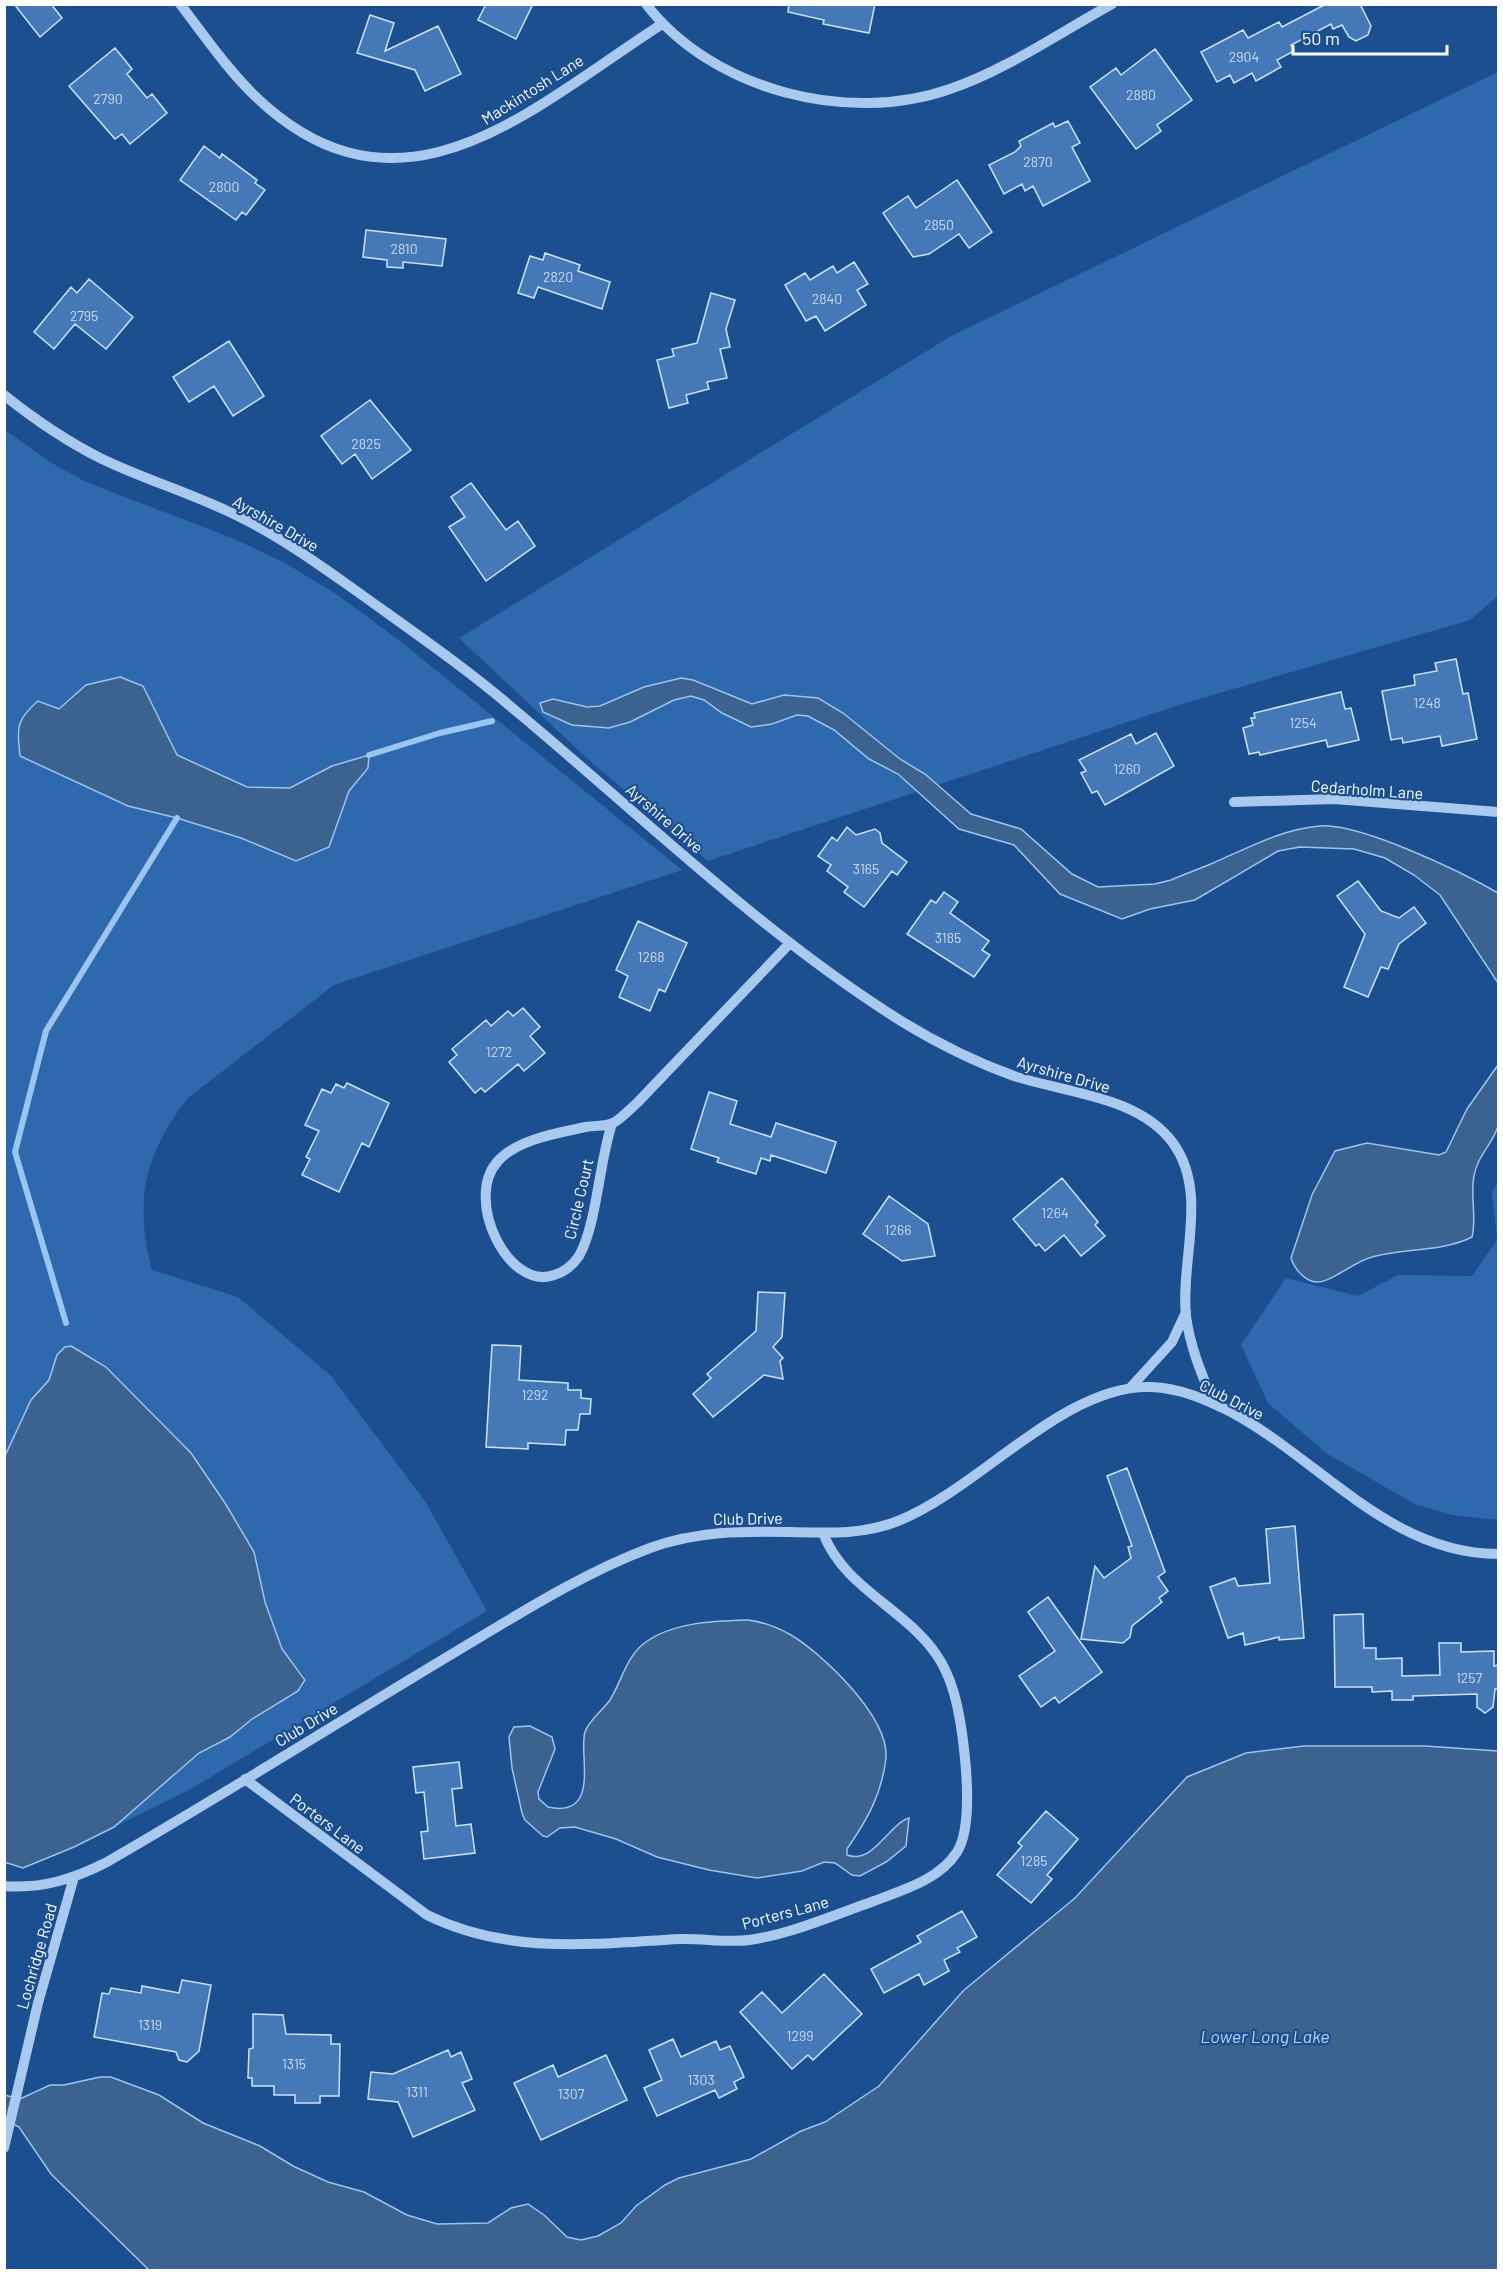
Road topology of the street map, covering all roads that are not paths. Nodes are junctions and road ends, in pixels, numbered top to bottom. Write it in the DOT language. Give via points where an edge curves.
graph roads {
  1 [pos="180,4"];
  2 [pos="646,4"];
  3 [pos="1112,4"];
  4 [pos="662,24"];
  5 [pos="4,394"];
  6 [pos="1234,802"];
  7 [pos="1498,812"];
  8 [pos="790,943"];
  9 [pos="612,1124"];
  10 [pos="1186,1312"];
  11 [pos="1131,1387"];
  12 [pos="1214,1404"];
  13 [pos="823,1533"];
  14 [pos="1498,1554"];
  15 [pos="245,1779"];
  16 [pos="74,1877"];
  17 [pos="4,1886"];
  18 [pos="4,2148"];
  1 -- 4 [label="street, Mackintosh Lane" via="235,74 276,114 325,143 389,158 440,153 493,133"];
  2 -- 4 [label="street"];
  3 -- 4 [label="street" via="963,84 915,98 849,103 788,94 760,84 698,51"];
  5 -- 8 [label="street, Ayrshire Drive" via="68,441 241,517 352,588 489,688"];
  6 -- 7 [label="street, Cedarholm Lane" via="1335,799"];
  8 -- 9 [label="street" via="637,1103"];
  8 -- 10 [label="street, Ayrshire Drive" via="874,1003 939,1043 1014,1076 1121,1106 1154,1123 1180,1154 1191,1192"];
  9 -- 9 [label="street, Circle Court" via="520,1146 502,1157 488,1175 484,1187 487,1217 503,1249 533,1277 563,1272 578,1257"];
  10 -- 11 [label="street, Ayrshire Drive" via="1172,1342"];
  10 -- 12 [label="street, Ayrshire Drive" via="1191,1344"];
  11 -- 12 [label="street, Club Drive" via="1173,1389"];
  11 -- 13 [label="street, Club Drive" via="1102,1395 1064,1414 917,1513 879,1527"];
  12 -- 14 [label="street, Club Drive" via="1265,1434 1396,1527 1450,1548"];
  13 -- 15 [label="street, Club Drive" via="731,1532 692,1536 650,1548 591,1575 475,1640"];
  13 -- 15 [label="street, Porters Lane" via="836,1562 937,1655 955,1694 965,1764 962,1839 948,1863 917,1884 750,1940 682,1939 564,1946 511,1942 450,1926 427,1915"];
  15 -- 16 [label="street, Club Drive" via="126,1851"];
  16 -- 17 [label="street, Club Drive" via="33,1887"];
  16 -- 18 [label="street, Lochridge Road" via="38,2003"];
}
